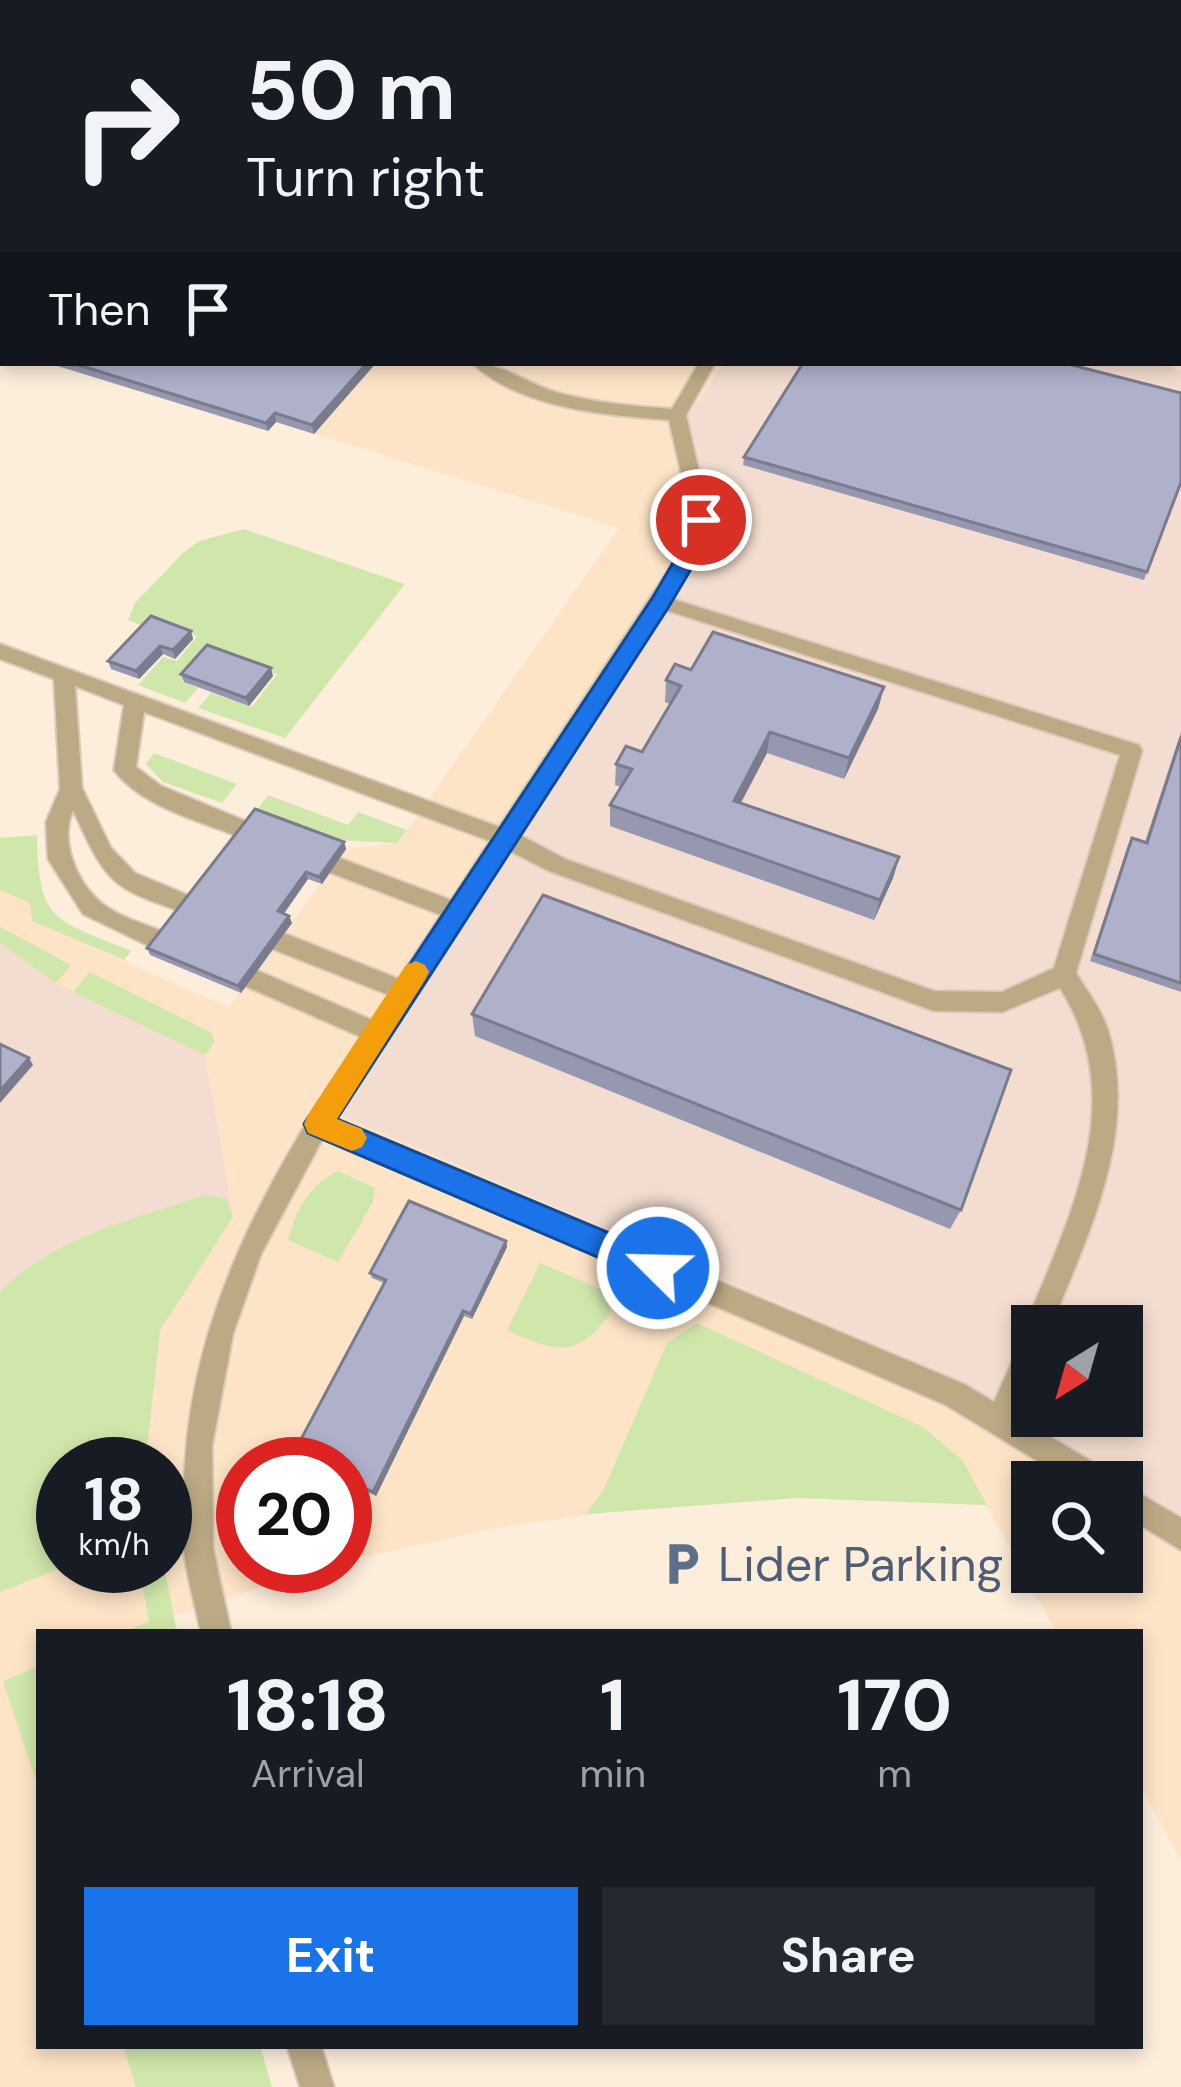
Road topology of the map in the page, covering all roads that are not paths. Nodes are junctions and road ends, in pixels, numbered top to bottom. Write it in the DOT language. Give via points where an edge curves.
graph roads {
  1 [pos="486,366"];
  2 [pos="704,366"];
  3 [pos="677,416"];
  4 [pos="661,602"];
  5 [pos="0,651"];
  6 [pos="64,676"];
  7 [pos="135,701"];
  8 [pos="71,789"];
  9 [pos="247,831"];
  10 [pos="503,837"];
  11 [pos="334,866"];
  12 [pos="189,905"];
  13 [pos="456,911"];
  14 [pos="161,941"];
  15 [pos="278,941"];
  16 [pos="1064,974"];
  17 [pos="251,978"];
  18 [pos="403,991"];
  19 [pos="376,1033"];
  20 [pos="318,1124"];
  21 [pos="1046,1305"];
  22 [pos="1011,1393"];
  23 [pos="1001,1418"];
  24 [pos="1067,1461"];
  25 [pos="1143,1510"];
  26 [pos="1181,1534"];
  27 [pos="215,1629"];
  28 [pos="305,2049"];
  29 [pos="316,2087"];
  1 -- 3 [label="lane" via="547,395"];
  2 -- 3 [label="lane"];
  3 -- 4 [label="lane" via="701,520"];
  4 -- 10 [label="lane"];
  4 -- 16 [label="lane" via="1132,751"];
  5 -- 6 [label="lane"];
  6 -- 7 [label="lane"];
  6 -- 8 [label="lane"];
  7 -- 9 [label="lane" via="125,770 153,792"];
  7 -- 10 [label="lane"];
  8 -- 12 [label="lane" via="114,871"];
  8 -- 14 [label="lane" via="58,822 59,859 76,892 91,908"];
  10 -- 13 [label="lane"];
  10 -- 16 [label="lane" via="557,865 934,1001 990,1007"];
  11 -- 13 [label="lane"];
  13 -- 18 [label="lane"];
  15 -- 18 [label="lane"];
  16 -- 21 [label="lane" via="1096,1029 1108,1114 1086,1207"];
  17 -- 19 [label="lane"];
  18 -- 19 [label="lane"];
  19 -- 20 [label="lane"];
  20 -- 23 [label="lane"];
  20 -- 27 [label="lane" via="249,1250 215,1356 198,1446 198,1548"];
  22 -- 23 [label="lane"];
  23 -- 24 [label="lane"];
  25 -- 26 [label="lane"];
  28 -- 29 [label="lane"];
}
